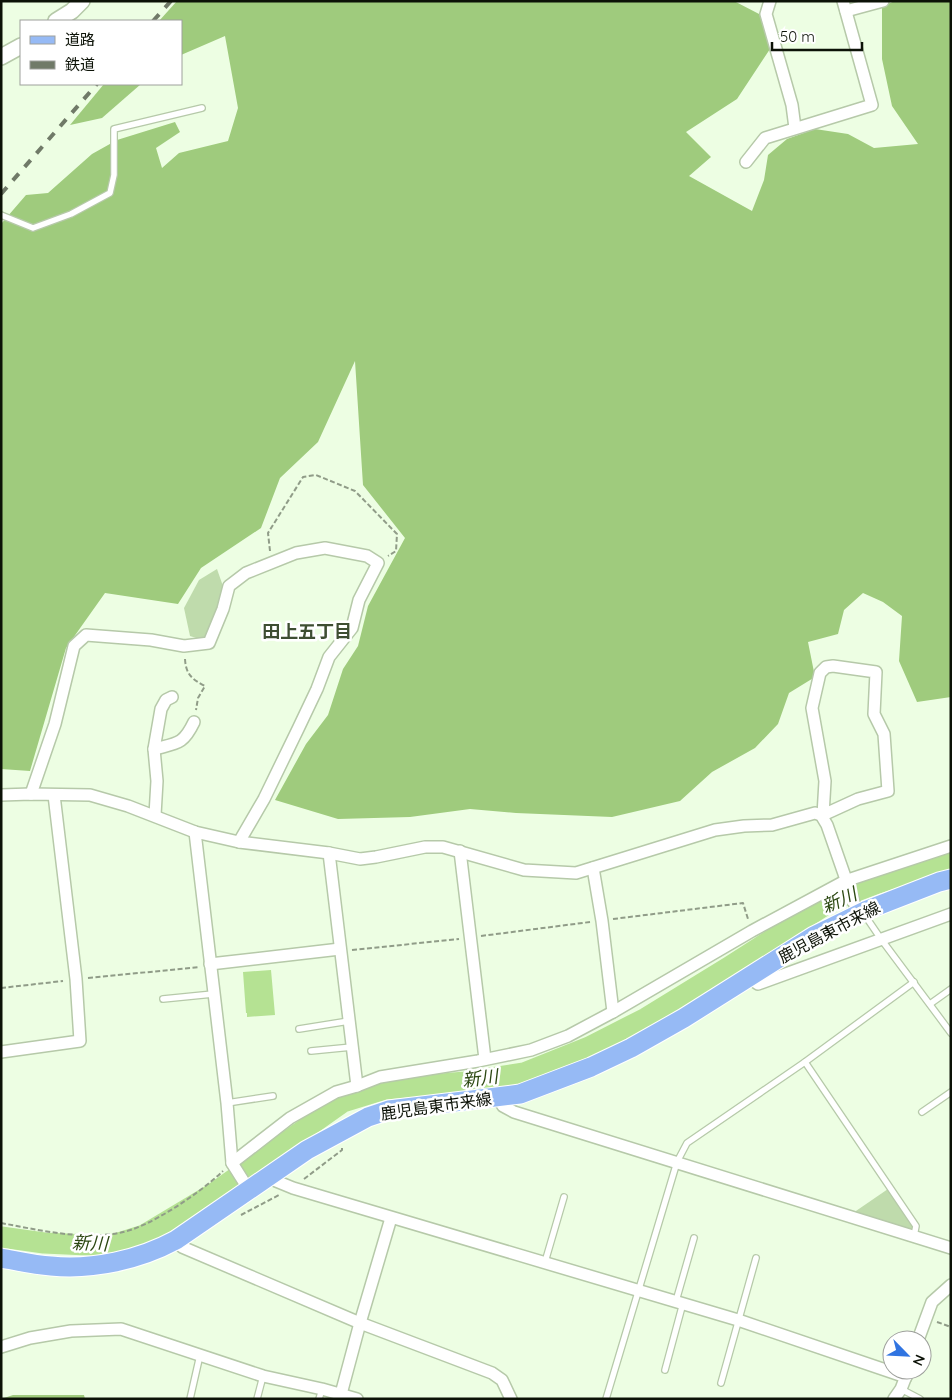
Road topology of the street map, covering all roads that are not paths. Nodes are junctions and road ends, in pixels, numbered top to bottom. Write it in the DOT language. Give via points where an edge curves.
graph roads {
  1 [pos="82,1"];
  2 [pos="770,1"];
  3 [pos="883,1"];
  4 [pos="845,6"];
  5 [pos="58,20"];
  6 [pos="20,47"];
  7 [pos="1,57"];
  8 [pos="202,108"];
  9 [pos="795,128"];
  10 [pos="746,162"];
  11 [pos="1,215"];
  12 [pos="172,697"];
  13 [pos="194,722"];
  14 [pos="154,749"];
  15 [pos="31,794"];
  16 [pos="54,795"];
  17 [pos="1,796"];
  18 [pos="155,815"];
  19 [pos="822,815"];
  20 [pos="195,832"];
  21 [pos="239,842"];
  22 [pos="951,846"];
  23 [pos="460,851"];
  24 [pos="329,853"];
  25 [pos="593,868"];
  26 [pos="951,879"];
  27 [pos="845,881"];
  28 [pos="860,913"];
  29 [pos="951,914"];
  30 [pos="880,939"];
  31 [pos="340,949"];
  32 [pos="210,964"];
  33 [pos="748,977"];
  34 [pos="914,982"];
  35 [pos="951,989"];
  36 [pos="213,994"];
  37 [pos="163,999"];
  38 [pos="930,1004"];
  39 [pos="613,1012"];
  40 [pos="349,1021"];
  41 [pos="299,1029"];
  42 [pos="951,1033"];
  43 [pos="352,1047"];
  44 [pos="311,1051"];
  45 [pos="1,1052"];
  46 [pos="481,1060"];
  47 [pos="805,1062"];
  48 [pos="357,1086"];
  49 [pos="951,1092"];
  50 [pos="273,1096"];
  51 [pos="491,1098"];
  52 [pos="227,1103"];
  53 [pos="922,1112"];
  54 [pos="678,1162"];
  55 [pos="232,1163"];
  56 [pos="271,1173"];
  57 [pos="249,1190"];
  58 [pos="564,1197"];
  59 [pos="391,1218"];
  60 [pos="914,1236"];
  61 [pos="694,1238"];
  62 [pos="176,1240"];
  63 [pos="951,1248"];
  64 [pos="1,1258"];
  65 [pos="756,1258"];
  66 [pos="545,1262"];
  67 [pos="951,1284"];
  68 [pos="639,1290"];
  69 [pos="679,1302"];
  70 [pos="738,1320"];
  71 [pos="360,1323"];
  72 [pos="922,1330"];
  73 [pos="1,1347"];
  74 [pos="200,1355"];
  75 [pos="882,1366"];
  76 [pos="665,1370"];
  77 [pos="263,1376"];
  78 [pos="904,1380"];
  79 [pos="721,1383"];
  80 [pos="901,1388"];
  81 [pos="320,1394"];
  82 [pos="341,1394"];
  83 [pos="190,1399"];
  84 [pos="257,1399"];
  85 [pos="357,1399"];
  86 [pos="511,1399"];
  87 [pos="606,1399"];
  88 [pos="894,1399"];
  89 [pos="920,1399"];
  1 -- 5 [label="street"];
  2 -- 9 [label="street" via="766,14 792,105"];
  3 -- 4 [label="street"];
  4 -- 9 [label="street" via="872,105"];
  6 -- 7 [label="street"];
  8 -- 11 [label="lane" via="114,129 114,175 110,193 71,214 33,228"];
  9 -- 10 [label="street" via="764,138"];
  12 -- 14 [label="street" via="161,709"];
  13 -- 14 [label="street" via="182,742"];
  14 -- 18 [label="street" via="157,781"];
  15 -- 16 [label="street"];
  15 -- 17 [label="street"];
  15 -- 21 [label="street" via="54,724 74,646 86,635 184,646 209,643 229,586 246,573 296,554 325,548 367,556 378,563 359,600 352,628 329,657 294,738"];
  16 -- 18 [label="street" via="90,795"];
  16 -- 45 [label="street" via="76,979 80,1041"];
  18 -- 20 [label="street"];
  19 -- 19 [label="street" via="858,799 888,791 884,734 874,714 876,672 833,666 820,673 812,708 825,780"];
  19 -- 25 [label="street" via="815,813 772,825 715,830"];
  19 -- 27 [label="street"];
  20 -- 21 [label="street"];
  20 -- 32 [label="street"];
  21 -- 24 [label="street"];
  22 -- 27 [label="street"];
  23 -- 24 [label="street" via="425,846 360,859"];
  23 -- 25 [label="street" via="538,872 576,873"];
  23 -- 46 [label="street"];
  24 -- 31 [label="street"];
  25 -- 39 [label="street"];
  26 -- 28 [label="main road, 鹿児島東市来線"];
  27 -- 28 [label="street"];
  27 -- 39 [label="street"];
  28 -- 30 [label="lane"];
  28 -- 33 [label="main road, 鹿児島東市来線" via="814,936"];
  29 -- 30 [label="street"];
  30 -- 33 [label="street" via="758,984"];
  30 -- 34 [label="lane"];
  31 -- 32 [label="street"];
  31 -- 40 [label="street"];
  32 -- 36 [label="street"];
  33 -- 51 [label="main road, 鹿児島東市来線" via="684,1018 591,1067 520,1094"];
  34 -- 38 [label="lane"];
  34 -- 47 [label="lane"];
  35 -- 38 [label="lane"];
  36 -- 37 [label="lane"];
  36 -- 52 [label="street"];
  38 -- 42 [label="lane"];
  39 -- 46 [label="street" via="568,1036 531,1050"];
  40 -- 41 [label="lane"];
  40 -- 43 [label="street"];
  43 -- 44 [label="lane"];
  43 -- 48 [label="street"];
  46 -- 48 [label="street" via="380,1077"];
  47 -- 54 [label="lane" via="686,1143"];
  47 -- 60 [label="lane" via="916,1226"];
  48 -- 55 [label="street" via="336,1092 290,1118"];
  49 -- 53 [label="lane"];
  50 -- 52 [label="lane"];
  51 -- 54 [label="street" via="514,1112"];
  51 -- 56 [label="main road, 鹿児島東市来線" via="428,1104 368,1117"];
  52 -- 55 [label="street"];
  54 -- 60 [label="street"];
  54 -- 68 [label="lane"];
  55 -- 57 [label="street"];
  56 -- 57 [label="main road, 鹿児島東市来線"];
  56 -- 59 [label="street" via="276,1181 293,1188"];
  57 -- 62 [label="main road, 鹿児島東市来線"];
  58 -- 66 [label="lane"];
  59 -- 66 [label="street"];
  59 -- 71 [label="street"];
  60 -- 63 [label="street"];
  61 -- 69 [label="lane"];
  62 -- 64 [label="main road, 鹿児島東市来線" via="156,1251 102,1265 50,1266"];
  62 -- 71 [label="street" via="182,1247"];
  65 -- 70 [label="lane"];
  66 -- 68 [label="street"];
  67 -- 72 [label="street" via="932,1302"];
  68 -- 69 [label="street"];
  68 -- 87 [label="lane"];
  69 -- 70 [label="street"];
  69 -- 76 [label="lane"];
  70 -- 75 [label="street"];
  70 -- 79 [label="lane"];
  71 -- 82 [label="street"];
  71 -- 86 [label="street" via="492,1373 502,1380"];
  73 -- 74 [label="street" via="71,1331 121,1328"];
  74 -- 77 [label="street"];
  74 -- 83 [label="lane"];
  77 -- 81 [label="street"];
  77 -- 84 [label="lane"];
  78 -- 80 [label="street"];
  80 -- 88 [label="street"];
  80 -- 89 [label="lane"];
  81 -- 82 [label="street"];
  82 -- 85 [label="street"];
}
